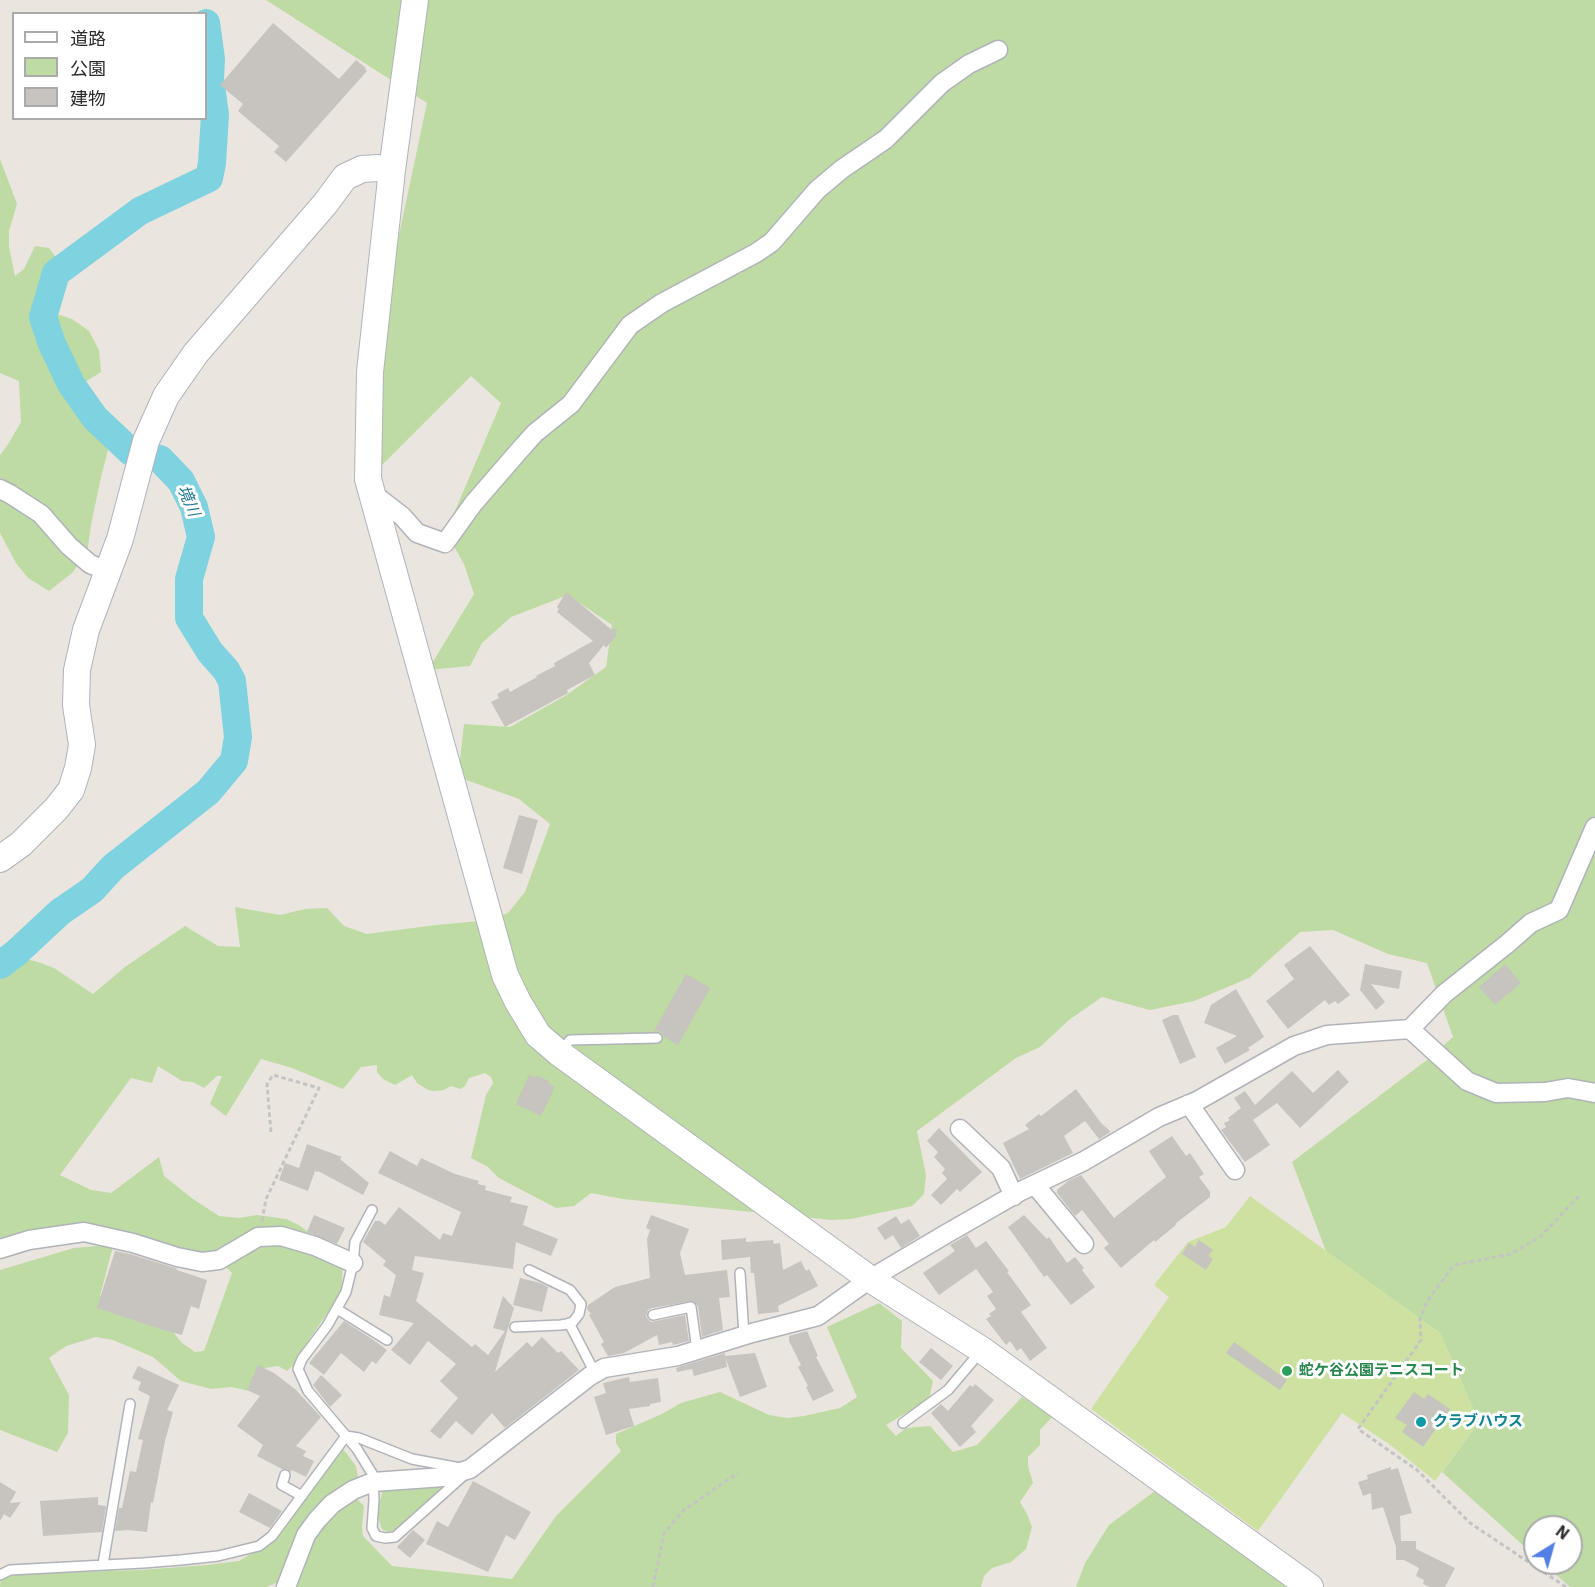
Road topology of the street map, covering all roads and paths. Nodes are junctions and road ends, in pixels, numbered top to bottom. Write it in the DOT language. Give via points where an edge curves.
graph roads {
  1 [pos="415,0"];
  2 [pos="998,50"];
  3 [pos="392,170"];
  4 [pos="0,489"];
  5 [pos="372,493"];
  6 [pos="107,571"];
  7 [pos="1595,827"];
  8 [pos="0,859"];
  9 [pos="1410,1029"];
  10 [pos="657,1038"];
  11 [pos="559,1053"];
  12 [pos="1595,1093"];
  13 [pos="1189,1104"];
  14 [pos="960,1129"];
  15 [pos="271,1133"];
  16 [pos="1235,1170"];
  17 [pos="1035,1185"];
  18 [pos="1014,1196"];
  19 [pos="1579,1196"];
  20 [pos="372,1210"];
  21 [pos="258,1237"];
  22 [pos="1084,1244"];
  23 [pos="0,1248"];
  24 [pos="353,1263"];
  25 [pos="529,1270"];
  26 [pos="740,1273"];
  27 [pos="870,1279"];
  28 [pos="337,1309"];
  29 [pos="653,1315"];
  30 [pos="569,1323"];
  31 [pos="515,1327"];
  32 [pos="744,1335"];
  33 [pos="387,1340"];
  34 [pos="696,1350"];
  35 [pos="982,1350"];
  36 [pos="595,1373"];
  37 [pos="130,1404"];
  38 [pos="903,1423"];
  39 [pos="346,1436"];
  40 [pos="470,1469"];
  41 [pos="738,1473"];
  42 [pos="285,1474"];
  43 [pos="373,1482"];
  44 [pos="302,1496"];
  45 [pos="103,1564"];
  46 [pos="0,1575"];
  47 [pos="286,1587"];
  48 [pos="653,1587"];
  49 [pos="1310,1587"];
  50 [pos="1566,1587"];
  1 -- 3 [label="street"];
  2 -- 5 [label="street" via="942,83 886,139 817,190 772,242 630,325 571,404 535,433 473,504 445,543 417,533"];
  3 -- 5 [label="street" via="370,372 368,478"];
  3 -- 6 [label="street" via="362,169 345,177 196,353 166,396 144,451"];
  4 -- 6 [label="street" via="41,514 69,546 90,564"];
  5 -- 11 [label="street" via="505,975 538,1035"];
  6 -- 8 [label="street" via="77,670 76,705 82,745 71,790 21,844"];
  7 -- 9 [label="street" via="1559,910 1531,923 1444,994"];
  9 -- 12 [label="street" via="1467,1081 1496,1093 1568,1088"];
  9 -- 13 [label="street" via="1327,1035 1294,1046"];
  10 -- 11 [label="lane" via="570,1040"];
  11 -- 27 [label="street"];
  13 -- 16 [label="street"];
  13 -- 17 [label="street"];
  14 -- 18 [label="street" via="1001,1168"];
  15 -- 21 [label="path" via="267,1084 273,1075 319,1088 266,1199"];
  17 -- 18 [label="street"];
  17 -- 22 [label="street"];
  18 -- 27 [label="street"];
  19 -- 50 [label="path" via="1541,1236 1511,1254 1454,1265 1420,1318 1421,1340 1358,1429 1417,1470 1470,1523"];
  20 -- 24 [label="lane" via="355,1242"];
  21 -- 23 [label="street" via="219,1260 202,1262 84,1232"];
  21 -- 24 [label="street" via="281,1236"];
  24 -- 28 [label="lane"];
  25 -- 30 [label="lane" via="570,1290 581,1304 579,1314"];
  26 -- 32 [label="lane"];
  27 -- 32 [label="street" via="818,1316"];
  27 -- 35 [label="street"];
  28 -- 33 [label="lane"];
  28 -- 39 [label="lane" via="298,1369 308,1391"];
  29 -- 34 [label="lane" via="691,1308"];
  30 -- 31 [label="lane"];
  30 -- 36 [label="lane"];
  32 -- 34 [label="street"];
  34 -- 36 [label="street"];
  35 -- 38 [label="lane" via="948,1390"];
  35 -- 49 [label="street"];
  36 -- 40 [label="street"];
  37 -- 45 [label="lane"];
  39 -- 40 [label="lane" via="412,1460"];
  39 -- 43 [label="lane" via="373,1475"];
  39 -- 44 [label="lane"];
  40 -- 43 [label="street" via="444,1478"];
  40 -- 43 [label="lane" via="395,1537 376,1536 372,1528"];
  41 -- 48 [label="path" via="684,1510 664,1533"];
  42 -- 44 [label="lane" via="281,1490"];
  43 -- 47 [label="street" via="332,1504 317,1520 306,1536"];
  44 -- 45 [label="lane" via="272,1536 259,1546 218,1556"];
  45 -- 46 [label="lane" via="10,1570"];
}
